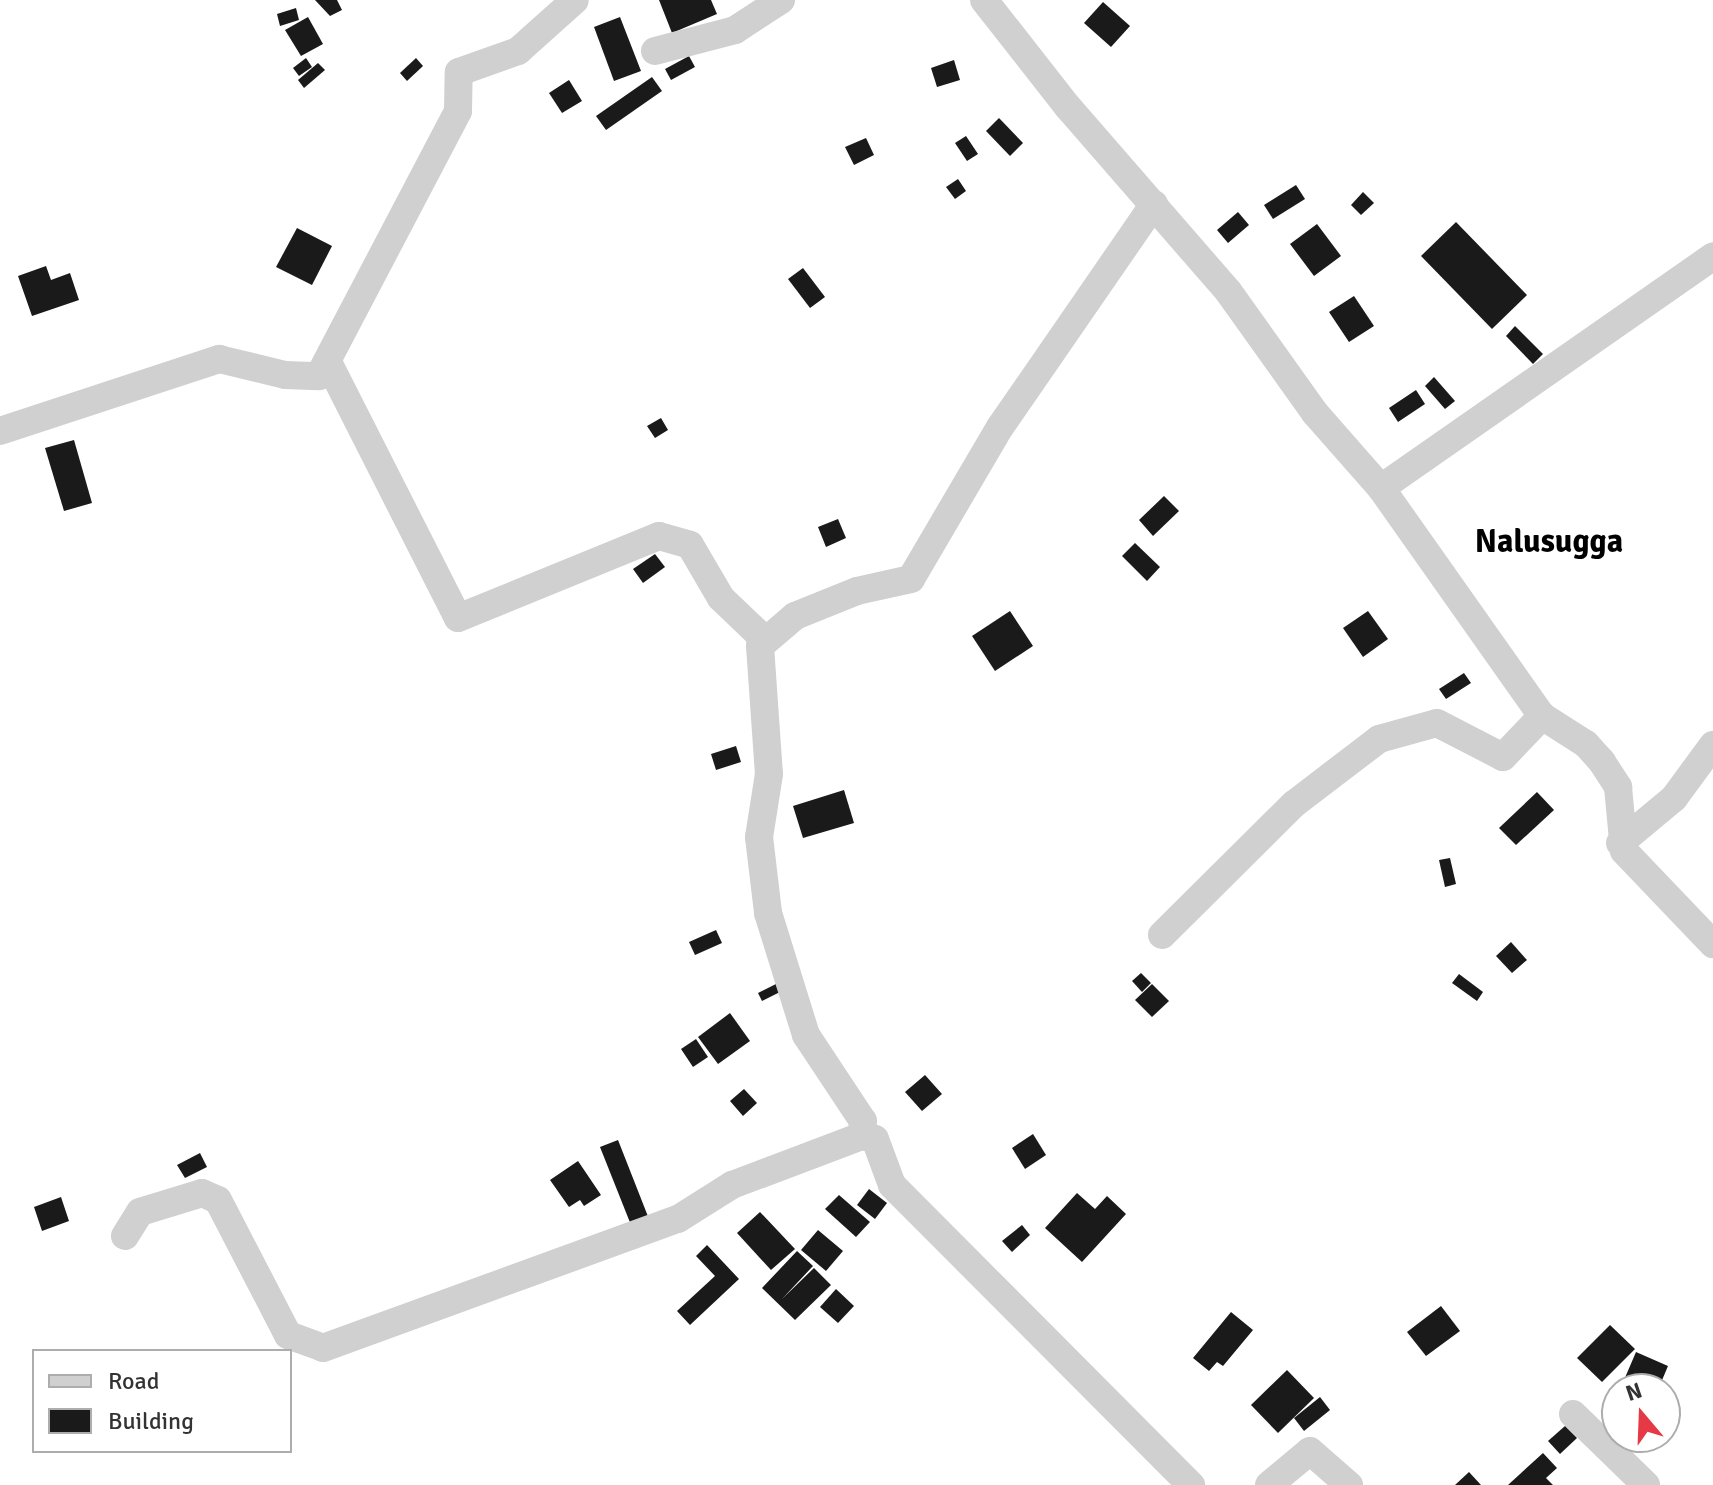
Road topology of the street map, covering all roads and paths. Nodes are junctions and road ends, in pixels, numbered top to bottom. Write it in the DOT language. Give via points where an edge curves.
graph roads {
  1 [pos="575,0"];
  2 [pos="781,0"];
  3 [pos="984,0"];
  4 [pos="655,51"];
  5 [pos="1154,204"];
  6 [pos="1713,256"];
  7 [pos="328,362"];
  8 [pos="0,431"];
  9 [pos="1381,488"];
  10 [pos="765,640"];
  11 [pos="1542,716"];
  12 [pos="1713,745"];
  13 [pos="1620,843"];
  14 [pos="1162,935"];
  15 [pos="1713,944"];
  16 [pos="862,1136"];
  17 [pos="125,1236"];
  18 [pos="1573,1414"];
  19 [pos="1191,1485"];
  20 [pos="1269,1485"];
  21 [pos="1349,1485"];
  22 [pos="1646,1485"];
  1 -- 7 [label="street" via="518,51 459,72 458,111"];
  2 -- 4 [label="street" via="735,30"];
  3 -- 5 [label="street"];
  5 -- 9 [label="street" via="1228,291 1315,413"];
  5 -- 10 [label="street" via="1000,427 911,579 857,591 795,616"];
  6 -- 9 [label="street"];
  7 -- 8 [label="street" via="319,376 285,375 219,359"];
  7 -- 10 [label="street" via="458,618 659,536 690,545 721,598"];
  9 -- 11 [label="street"];
  10 -- 16 [label="street" via="760,646 769,774 759,837 768,913 806,1035 863,1121"];
  11 -- 13 [label="street" via="1586,744 1618,787"];
  11 -- 14 [label="street" via="1503,757 1437,723 1379,739 1284,813"];
  12 -- 13 [label="street" via="1674,798"];
  13 -- 15 [label="street"];
  16 -- 17 [label="street" via="732,1185 678,1219 323,1348 288,1335 218,1200 202,1193 140,1212"];
  16 -- 19 [label="street" via="875,1139 892,1185"];
  18 -- 22 [label="street"];
  20 -- 21 [label="street" via="1310,1451"];
}
